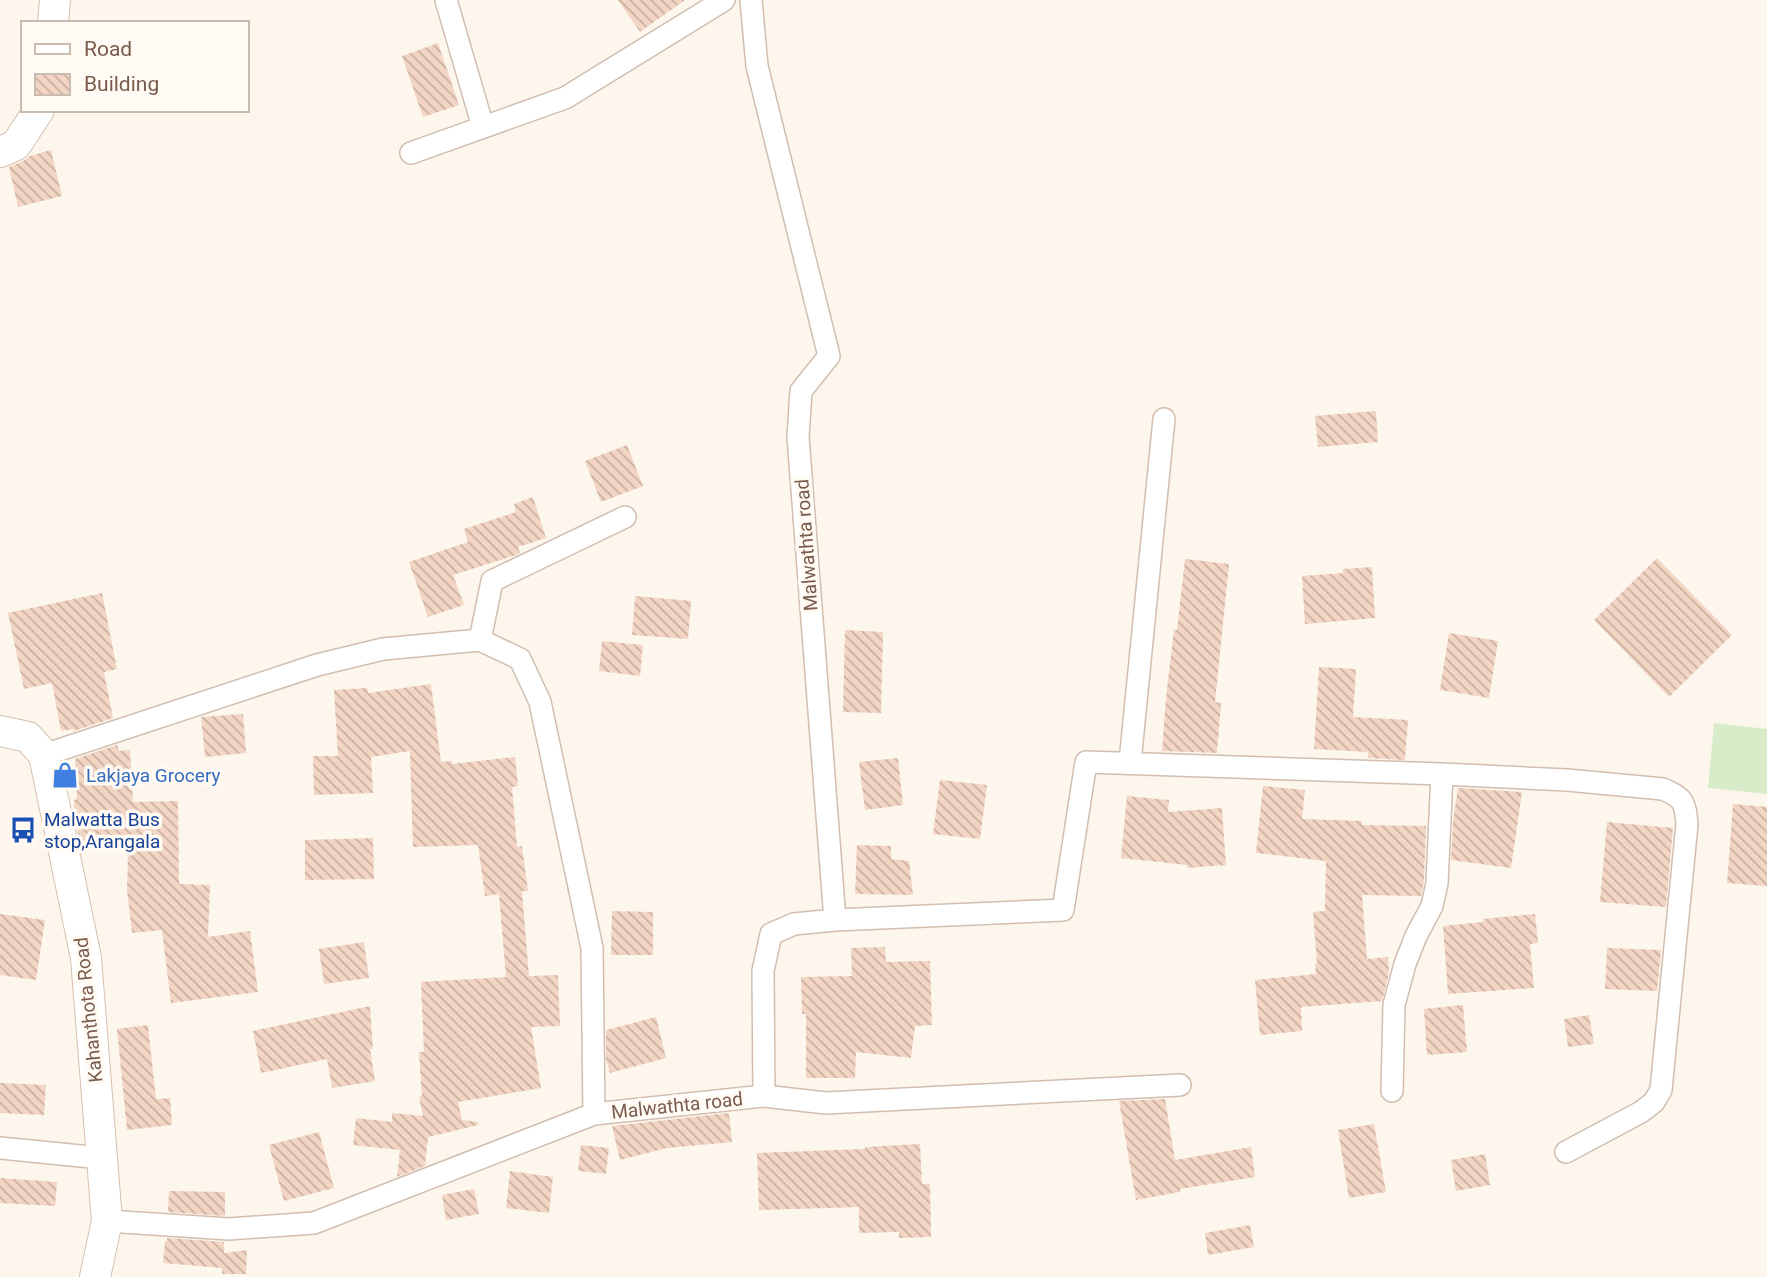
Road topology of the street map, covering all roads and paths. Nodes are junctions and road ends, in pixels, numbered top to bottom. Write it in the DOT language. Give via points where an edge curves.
graph roads {
  1 [pos="55,0"];
  2 [pos="446,0"];
  3 [pos="724,0"];
  4 [pos="751,0"];
  5 [pos="53,21"];
  6 [pos="38,112"];
  7 [pos="483,127"];
  8 [pos="0,152"];
  9 [pos="411,153"];
  10 [pos="1164,419"];
  11 [pos="625,517"];
  12 [pos="480,640"];
  13 [pos="0,731"];
  14 [pos="44,755"];
  15 [pos="1130,762"];
  16 [pos="1442,774"];
  17 [pos="835,920"];
  18 [pos="1180,1085"];
  19 [pos="1392,1091"];
  20 [pos="764,1096"];
  21 [pos="594,1114"];
  22 [pos="0,1148"];
  23 [pos="1566,1152"];
  24 [pos="101,1158"];
  25 [pos="107,1221"];
  26 [pos="94,1277"];
  1 -- 5 [label="main road"];
  2 -- 7 [label="street"];
  3 -- 7 [label="street" via="565,98"];
  4 -- 17 [label="street, Malwathta road" via="757,66 829,356 801,391 798,436"];
  6 -- 8 [label="main road" via="16,145"];
  7 -- 9 [label="street"];
  10 -- 15 [label="street"];
  11 -- 12 [label="street" via="492,581"];
  12 -- 14 [label="street" via="383,649 317,665"];
  12 -- 21 [label="street" via="520,659 540,702 592,948"];
  13 -- 14 [label="main road" via="28,737"];
  14 -- 24 [label="main road, Kahanthota Road" via="86,958"];
  15 -- 16 [label="street"];
  15 -- 17 [label="street" via="1086,762 1063,910"];
  16 -- 19 [label="street" via="1437,883 1394,1005"];
  16 -- 23 [label="street" via="1663,789 1686,806 1661,1090 1641,1112"];
  17 -- 20 [label="street, Malwathta road" via="794,924 771,934 763,971"];
  18 -- 20 [label="street" via="826,1103"];
  20 -- 21 [label="street, Malwathta road"];
  21 -- 25 [label="street, Malwathta road" via="314,1223 229,1229"];
  22 -- 24 [label="street"];
  24 -- 25 [label="main road, Kahanthota Road"];
  25 -- 26 [label="main road, Kahanthota Road"];
}
